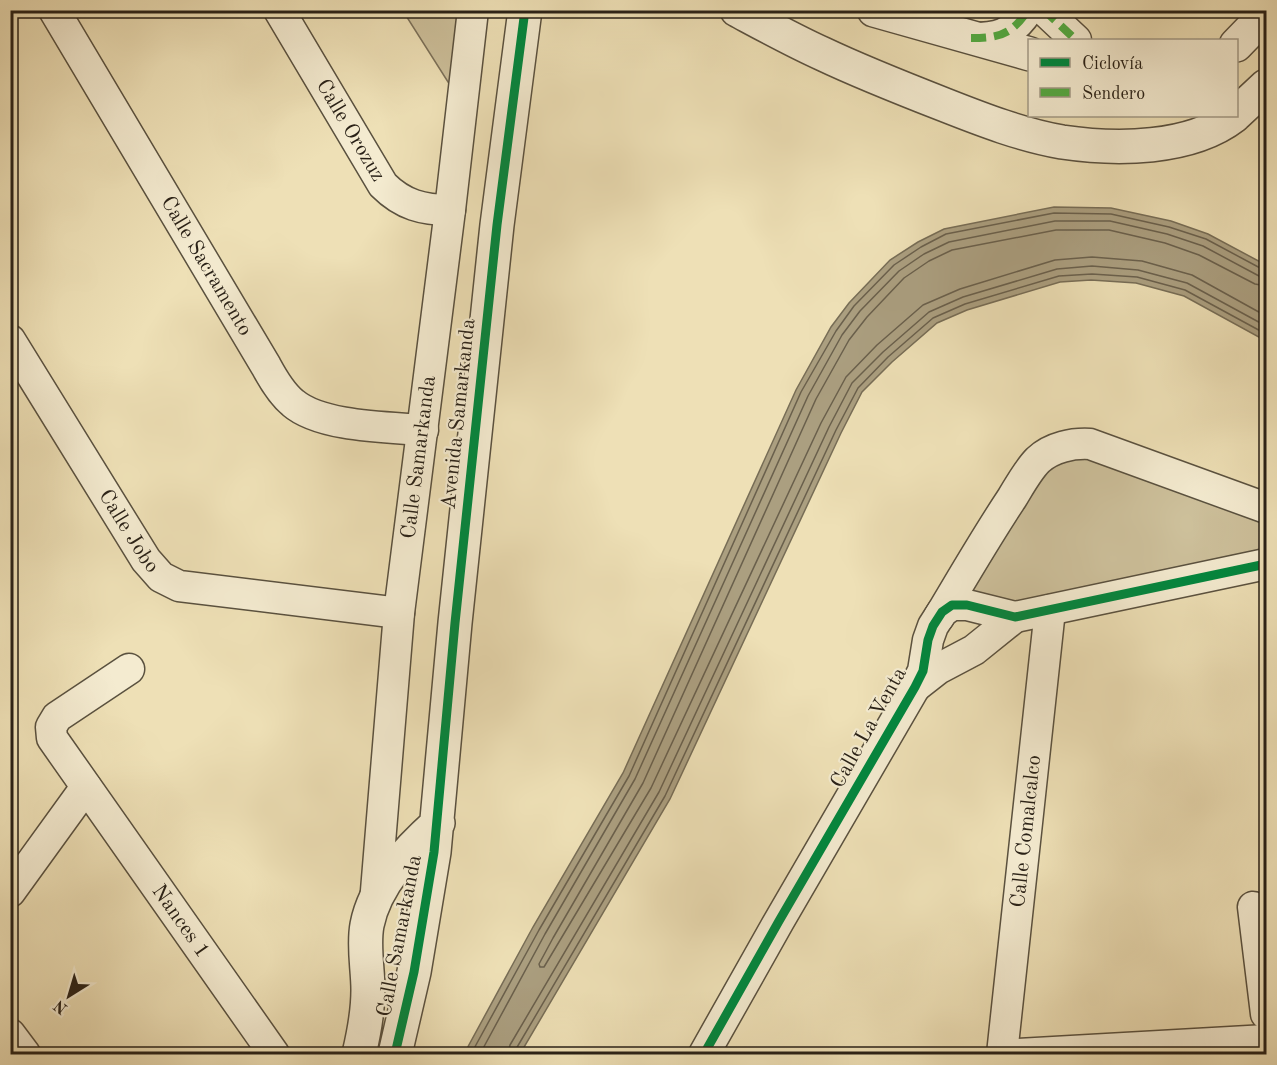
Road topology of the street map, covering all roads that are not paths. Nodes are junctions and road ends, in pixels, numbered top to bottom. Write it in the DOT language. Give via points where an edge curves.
graph roads {
  1 [pos="54,10"];
  2 [pos="279,10"];
  3 [pos="472,10"];
  4 [pos="548,10"];
  5 [pos="737,10"];
  6 [pos="874,10"];
  7 [pos="1028,10"];
  8 [pos="1044,10"];
  9 [pos="1266,14"];
  10 [pos="524,26"];
  11 [pos="971,38"];
  12 [pos="1075,39"];
  13 [pos="1238,43"];
  14 [pos="1028,54"];
  15 [pos="1266,86"];
  16 [pos="1238,112"];
  17 [pos="1232,117"];
  18 [pos="450,210"];
  19 [pos="10,339"];
  20 [pos="423,430"];
  21 [pos="1266,508"];
  22 [pos="1266,564"];
  23 [pos="1050,610"];
  24 [pos="399,613"];
  25 [pos="939,617"];
  26 [pos="1015,617"];
  27 [pos="129,669"];
  28 [pos="915,687"];
  29 [pos="86,787"];
  30 [pos="438,823"];
  31 [pos="10,892"];
  32 [pos="375,903"];
  33 [pos="1253,907"];
  34 [pos="1266,1014"];
  35 [pos="10,1034"];
  36 [pos="1266,1040"];
  37 [pos="25,1054"];
  38 [pos="274,1054"];
  39 [pos="359,1054"];
  40 [pos="395,1054"];
  41 [pos="704,1054"];
  42 [pos="1002,1054"];
  43 [pos="1018,1054"];
  1 -- 20 [label="street, Calle Sacramento" via="285,395 304,410 326,418"];
  2 -- 18 [label="street, Calle Orozuz" via="383,185 409,204"];
  3 -- 18 [label="street, Calle Samarkanda"];
  4 -- 10 [label="street"];
  5 -- 17 [label="street" via="899,87 997,124 1062,142 1115,146 1174,143 1215,128"];
  6 -- 11 [label="street"];
  7 -- 11 [label="street" via="1006,33 994,38"];
  8 -- 12 [label="street"];
  9 -- 13 [label="street"];
  10 -- 30 [label="street, Avenida Samarkanda" via="494,248"];
  11 -- 14 [label="street"];
  15 -- 16 [label="street"];
  18 -- 20 [label="street, Calle Samarkanda"];
  19 -- 24 [label="street, Calle Jobo" via="146,560 161,577 179,586"];
  20 -- 24 [label="street, Calle Samarkanda"];
  21 -- 25 [label="street, Calle La Venta" via="1090,444 1059,448 1039,459 1032,468"];
  22 -- 23 [label="street, Calle La Venta"];
  23 -- 26 [label="street, Calle La Venta"];
  23 -- 42 [label="street, Calle Comalcalco"];
  24 -- 32 [label="street, Calle Samarkanda"];
  25 -- 26 [label="street, Calle La Venta" via="952,605 967,605"];
  25 -- 28 [label="street, Calle La Venta"];
  26 -- 28 [label="street, Calle La Venta" via="974,650 938,669"];
  27 -- 29 [label="street, Nances 1" via="57,717 51,727 52,738"];
  28 -- 41 [label="street, Calle La Venta"];
  29 -- 31 [label="street"];
  29 -- 38 [label="street, Nances 1"];
  30 -- 32 [label="street, Calle Samarkanda" via="397,864"];
  30 -- 40 [label="street, Calle Samarkanda" via="418,951"];
  32 -- 39 [label="street, Calle Samarkanda" via="367,926 367,1015"];
  33 -- 34 [label="street"];
  35 -- 37 [label="street"];
  36 -- 43 [label="street"];
}
